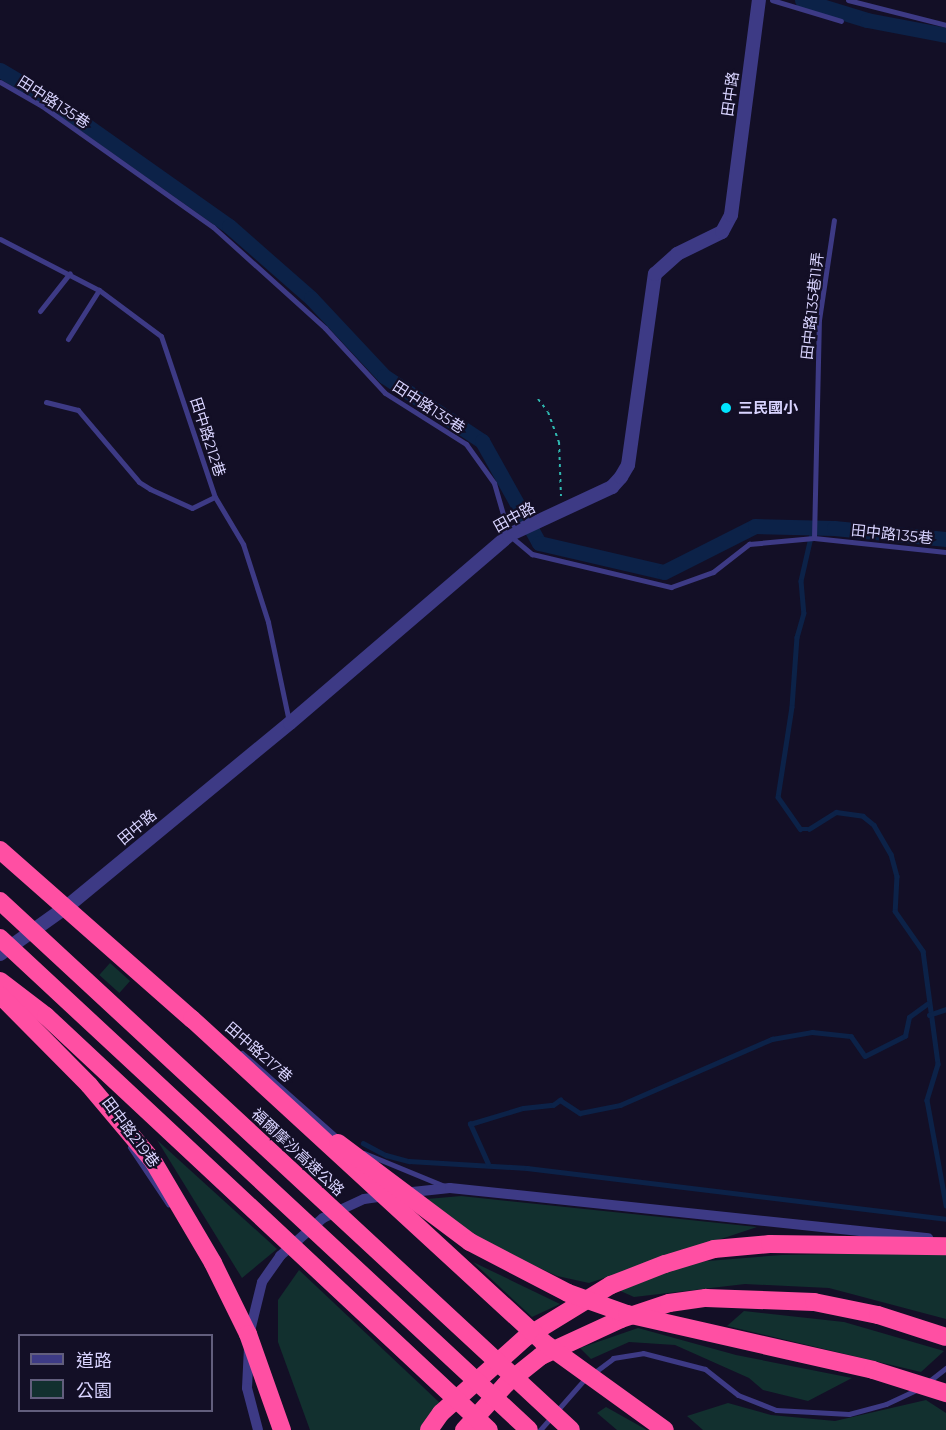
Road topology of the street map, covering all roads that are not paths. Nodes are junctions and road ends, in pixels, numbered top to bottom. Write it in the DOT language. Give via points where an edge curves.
graph roads {
  1 [pos="759,0"];
  2 [pos="772,0"];
  3 [pos="848,0"];
  4 [pos="841,21"];
  5 [pos="946,25"];
  6 [pos="0,82"];
  7 [pos="834,220"];
  8 [pos="0,239"];
  9 [pos="70,273"];
  10 [pos="99,290"];
  11 [pos="40,311"];
  12 [pos="68,339"];
  13 [pos="46,402"];
  14 [pos="215,497"];
  15 [pos="515,532"];
  16 [pos="814,538"];
  17 [pos="946,552"];
  18 [pos="290,723"];
  19 [pos="0,844"];
  20 [pos="0,850"];
  21 [pos="0,901"];
  22 [pos="69,905"];
  23 [pos="0,938"];
  24 [pos="0,954"];
  25 [pos="0,981"];
  26 [pos="0,995"];
  27 [pos="8,1015"];
  28 [pos="302,1119"];
  29 [pos="450,1188"];
  30 [pos="946,1241"];
  31 [pos="946,1246"];
  32 [pos="221,1289"];
  33 [pos="946,1337"];
  34 [pos="946,1368"];
  35 [pos="946,1393"];
  36 [pos="258,1430"];
  37 [pos="282,1430"];
  38 [pos="429,1430"];
  39 [pos="464,1430"];
  40 [pos="489,1430"];
  41 [pos="529,1430"];
  42 [pos="540,1430"];
  43 [pos="571,1430"];
  44 [pos="665,1430"];
  1 -- 15 [label="street, 田中路" via="731,215 722,232 677,254 656,274 628,465 612,487"];
  2 -- 4 [label="lane"];
  3 -- 5 [label="lane"];
  6 -- 15 [label="lane, 田中路135巷" via="42,106 213,227 310,314 385,393 466,444 494,483"];
  7 -- 16 [label="lane, 田中路135巷11弄" via="819,320"];
  8 -- 9 [label="lane, 田中路212巷"];
  9 -- 10 [label="lane, 田中路212巷"];
  9 -- 11 [label="lane"];
  10 -- 12 [label="lane"];
  10 -- 14 [label="lane, 田中路212巷" via="162,336"];
  13 -- 14 [label="lane" via="78,410 139,482 150,489 192,508"];
  14 -- 18 [label="lane, 田中路212巷" via="243,544 268,622"];
  15 -- 16 [label="lane, 田中路135巷" via="532,554 671,587 712,572 750,544"];
  15 -- 18 [label="street, 田中路"];
  16 -- 17 [label="lane, 田中路135巷"];
  18 -- 22 [label="street, 田中路"];
  19 -- 22 [label="lane, 田中路217巷"];
  20 -- 28 [label="highway, bridge"];
  21 -- 43 [label="highway, 福爾摩沙高速公路, bridge"];
  22 -- 24 [label="street, 田中路"];
  22 -- 29 [label="lane, 田中路217巷" via="344,1143 404,1173"];
  23 -- 41 [label="highway, bridge"];
  25 -- 40 [label="highway, bridge" via="46,1016"];
  26 -- 37 [label="highway, bridge" via="89,1085 153,1161 213,1263 248,1334"];
  27 -- 32 [label="lane, 田中路219巷" via="66,1066 130,1147"];
  28 -- 35 [label="highway, bridge" via="359,1156 434,1218 470,1242 568,1293 627,1314 873,1370"];
  28 -- 44 [label="highway, bridge" via="543,1342"];
  29 -- 30 [label="street"];
  29 -- 36 [label="street" via="364,1199 323,1218 280,1256 262,1282 251,1318 248,1388"];
  31 -- 38 [label="highway" via="770,1244 714,1249 665,1264 611,1285 526,1337 441,1413"];
  33 -- 39 [label="highway" via="878,1315 814,1302 706,1298 669,1303 611,1323 541,1356 506,1384"];
  34 -- 42 [label="lane" via="915,1392 849,1414 776,1410 738,1395 705,1369 643,1353 613,1358 591,1375"];
}
